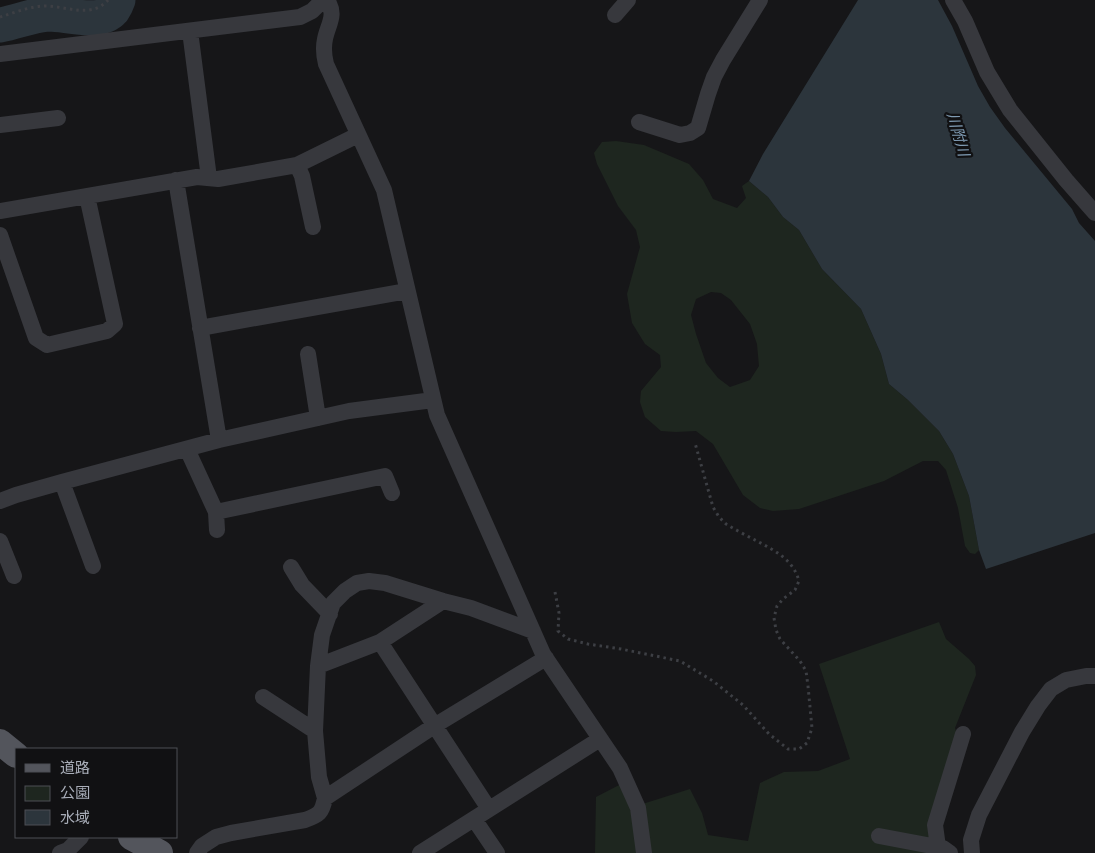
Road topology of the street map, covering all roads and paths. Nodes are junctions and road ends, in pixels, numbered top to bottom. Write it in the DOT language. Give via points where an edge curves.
graph roads {
  1 [pos="108,0"];
  2 [pos="323,0"];
  3 [pos="327,0"];
  4 [pos="628,0"];
  5 [pos="760,0"];
  6 [pos="953,0"];
  7 [pos="615,16"];
  8 [pos="0,17"];
  9 [pos="190,31"];
  10 [pos="0,54"];
  11 [pos="58,118"];
  12 [pos="639,122"];
  13 [pos="0,125"];
  14 [pos="358,135"];
  15 [pos="297,165"];
  16 [pos="209,178"];
  17 [pos="176,180"];
  18 [pos="87,196"];
  19 [pos="0,211"];
  20 [pos="1095,213"];
  21 [pos="313,227"];
  22 [pos="0,235"];
  23 [pos="407,291"];
  24 [pos="200,328"];
  25 [pos="308,354"];
  26 [pos="433,400"];
  27 [pos="318,418"];
  28 [pos="219,440"];
  29 [pos="695,443"];
  30 [pos="186,449"];
  31 [pos="62,482"];
  32 [pos="392,493"];
  33 [pos="0,500"];
  34 [pos="216,512"];
  35 [pos="217,530"];
  36 [pos="0,541"];
  37 [pos="94,566"];
  38 [pos="291,567"];
  39 [pos="14,576"];
  40 [pos="555,592"];
  41 [pos="443,601"];
  42 [pos="330,614"];
  43 [pos="532,631"];
  44 [pos="380,642"];
  45 [pos="546,658"];
  46 [pos="318,666"];
  47 [pos="1095,676"];
  48 [pos="263,697"];
  49 [pos="434,726"];
  50 [pos="315,731"];
  51 [pos="963,734"];
  52 [pos="600,739"];
  53 [pos="0,742"];
  54 [pos="15,754"];
  55 [pos="325,798"];
  56 [pos="489,809"];
  57 [pos="474,819"];
  58 [pos="879,836"];
  59 [pos="79,838"];
  60 [pos="133,838"];
  61 [pos="941,851"];
  62 [pos="60,853"];
  63 [pos="160,853"];
  64 [pos="197,853"];
  65 [pos="420,853"];
  66 [pos="497,853"];
  67 [pos="644,853"];
  68 [pos="972,853"];
  1 -- 8 [label="path" via="103,6 91,10 44,6"];
  2 -- 9 [label="street" via="300,18"];
  3 -- 14 [label="street" via="332,16 323,54"];
  4 -- 7 [label="street"];
  5 -- 12 [label="street" via="714,77 698,128 680,135"];
  6 -- 20 [label="street" via="987,72 1010,110"];
  9 -- 10 [label="street"];
  9 -- 16 [label="street"];
  11 -- 13 [label="street"];
  14 -- 15 [label="street"];
  14 -- 23 [label="street" via="384,190"];
  15 -- 16 [label="street"];
  15 -- 21 [label="street"];
  16 -- 17 [label="street" via="197,176"];
  17 -- 18 [label="street"];
  17 -- 24 [label="street"];
  18 -- 19 [label="street"];
  18 -- 22 [label="street" via="115,324 107,331 47,345 36,338"];
  23 -- 24 [label="street"];
  23 -- 26 [label="street"];
  24 -- 28 [label="street"];
  25 -- 27 [label="street"];
  26 -- 27 [label="street"];
  26 -- 43 [label="street"];
  27 -- 28 [label="street"];
  28 -- 30 [label="street"];
  29 -- 40 [label="path" via="713,507 719,517 779,553 797,572 799,581 795,590 777,606 774,618 780,639 806,671 812,728 807,743 799,749 788,749 769,734 743,705 680,661 568,639 558,631"];
  30 -- 31 [label="street"];
  30 -- 34 [label="street"];
  31 -- 33 [label="street"];
  31 -- 37 [label="street"];
  32 -- 34 [label="street" via="386,476"];
  34 -- 35 [label="street"];
  36 -- 39 [label="street"];
  38 -- 42 [label="street" via="302,585"];
  41 -- 42 [label="street" via="369,581 357,583 345,591 333,603"];
  41 -- 43 [label="street"];
  41 -- 44 [label="street"];
  42 -- 46 [label="street" via="322,635"];
  43 -- 45 [label="street"];
  44 -- 46 [label="street"];
  44 -- 49 [label="street"];
  45 -- 49 [label="street"];
  45 -- 52 [label="street"];
  46 -- 50 [label="street"];
  47 -- 68 [label="street" via="1066,680 1051,689 1038,706 979,815 971,840"];
  48 -- 50 [label="street"];
  49 -- 55 [label="street"];
  49 -- 56 [label="street"];
  50 -- 55 [label="street" via="318,777"];
  51 -- 61 [label="street" via="935,826"];
  52 -- 56 [label="street"];
  52 -- 67 [label="street" via="620,768 638,808"];
  53 -- 54 [label="main road"];
  55 -- 64 [label="street" via="317,816 216,837"];
  56 -- 57 [label="street"];
  57 -- 65 [label="street"];
  57 -- 66 [label="street"];
  58 -- 61 [label="street"];
  59 -- 62 [label="street" via="68,850"];
  60 -- 63 [label="main road"];
}
